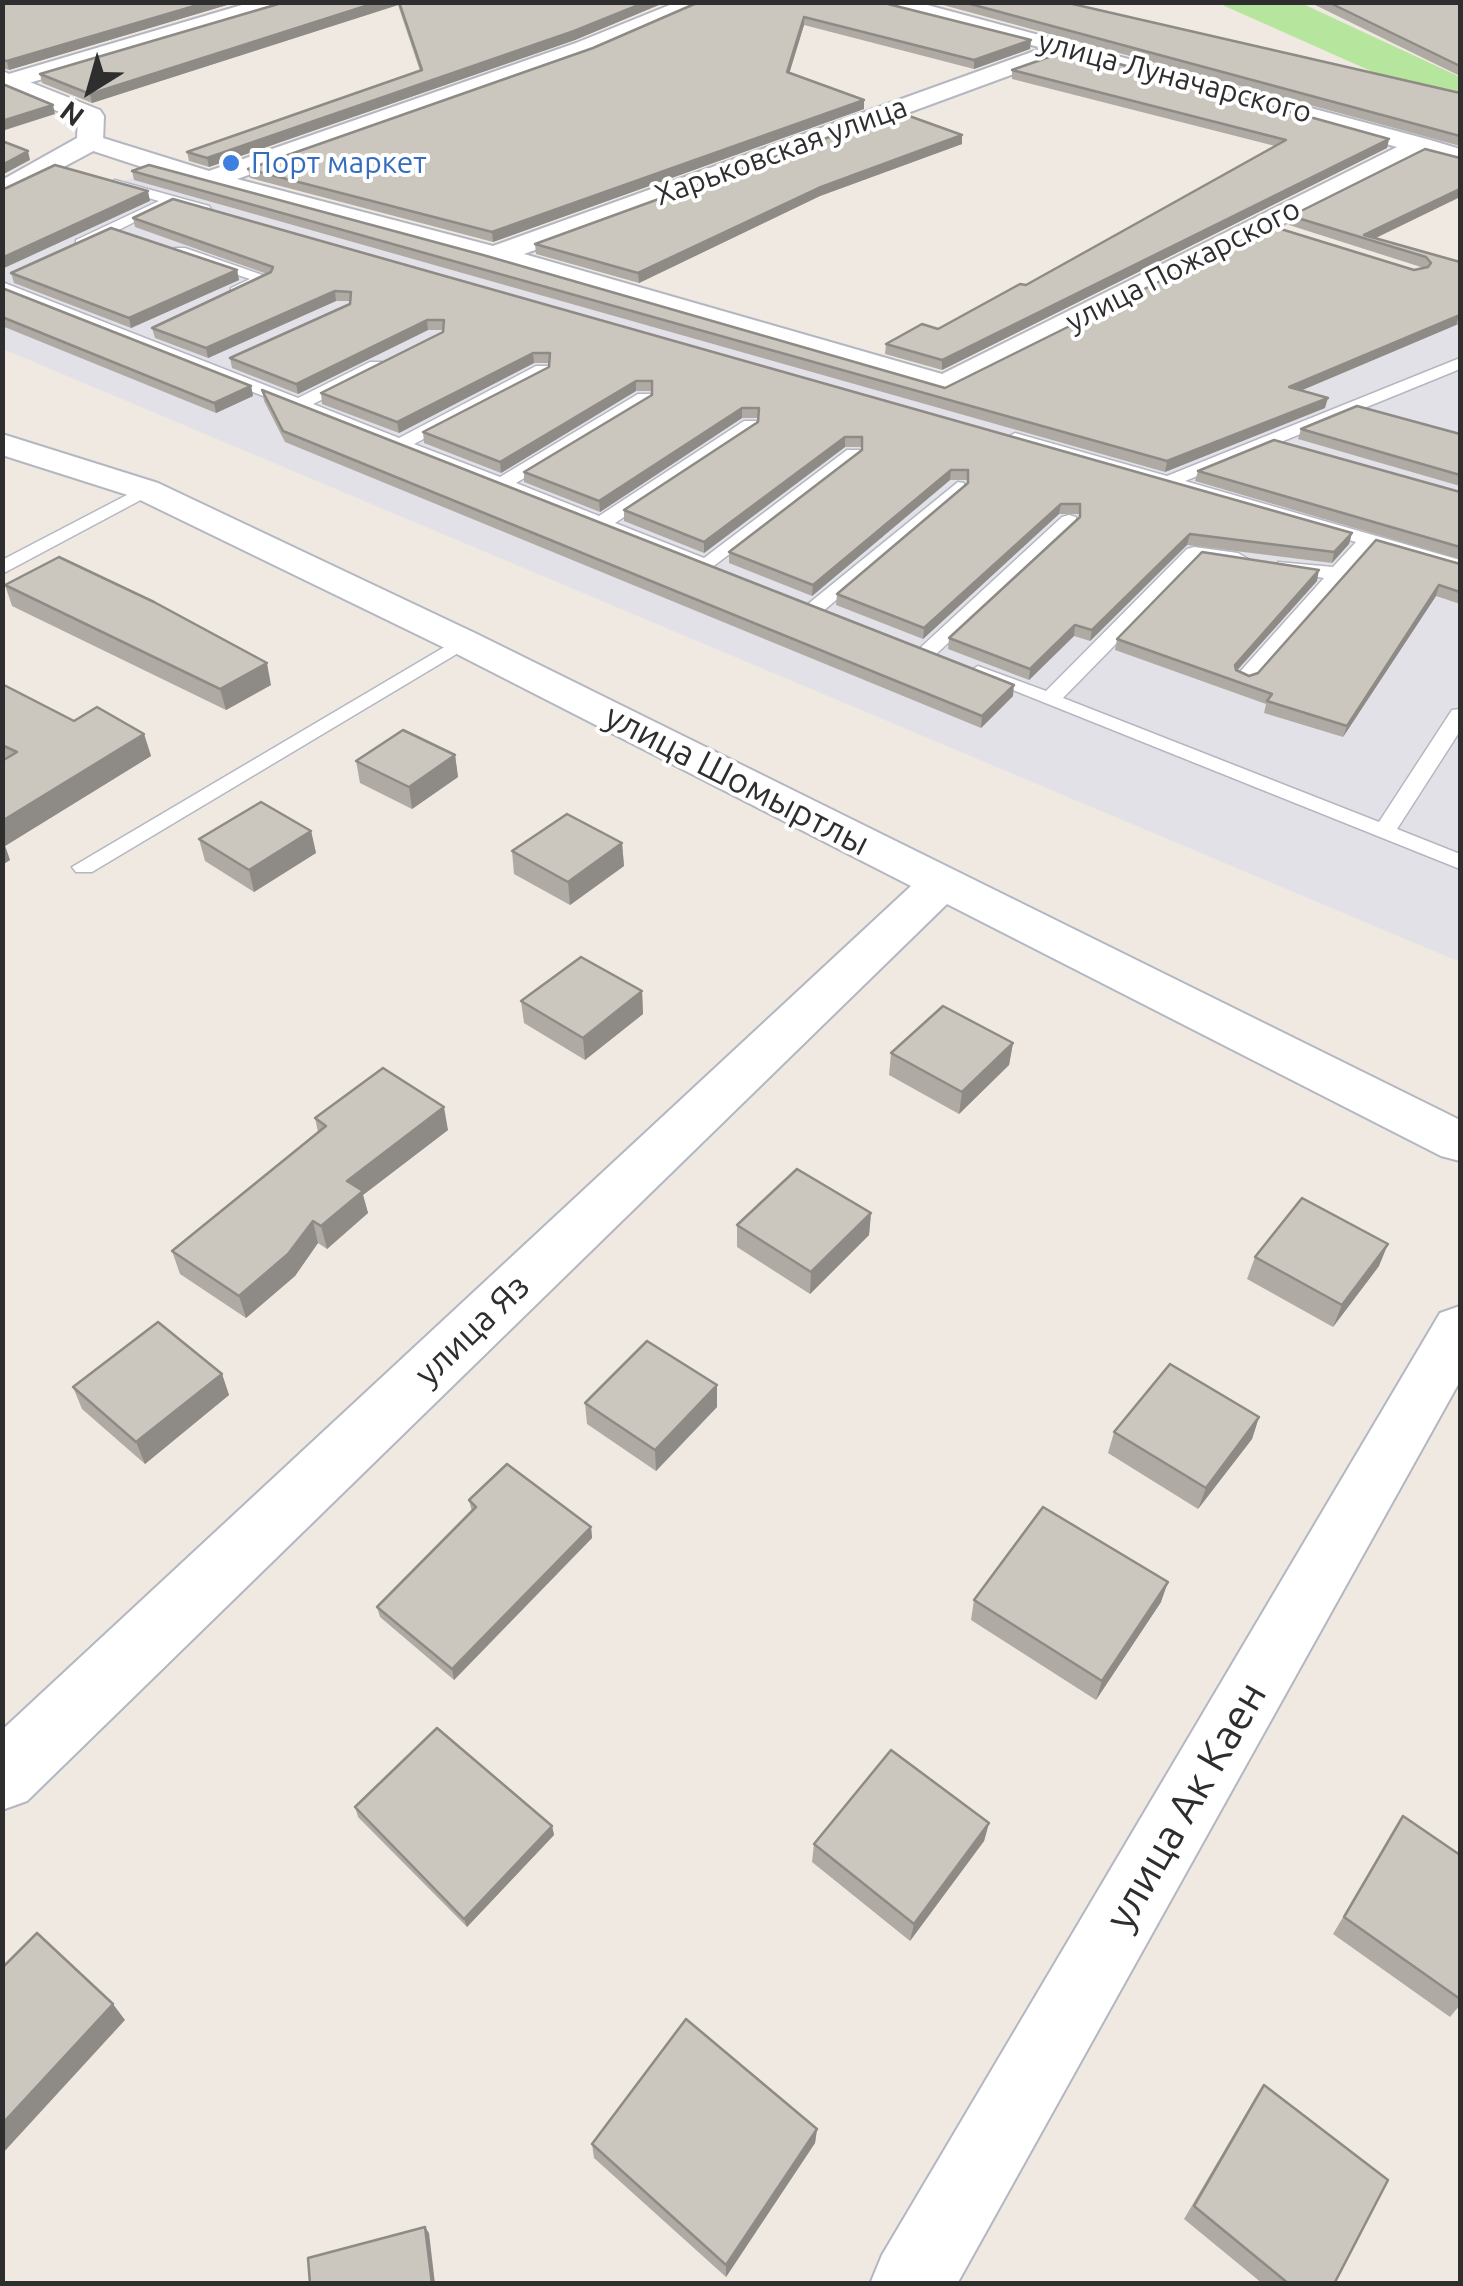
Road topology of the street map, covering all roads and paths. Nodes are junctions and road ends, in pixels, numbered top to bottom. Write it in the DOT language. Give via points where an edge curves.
graph roads {
  1 [pos="277,2"];
  2 [pos="698,2"];
  3 [pos="888,2"];
  4 [pos="1067,47"];
  5 [pos="6,81"];
  6 [pos="90,129"];
  7 [pos="1421,145"];
  8 [pos="1460,157"];
  9 [pos="209,180"];
  10 [pos="106,181"];
  11 [pos="2,192"];
  12 [pos="173,200"];
  13 [pos="230,216"];
  14 [pos="112,228"];
  15 [pos="131,235"];
  16 [pos="169,247"];
  17 [pos="65,250"];
  18 [pos="494,255"];
  19 [pos="18,272"];
  20 [pos="2,283"];
  21 [pos="214,301"];
  22 [pos="401,353"];
  23 [pos="1460,363"];
  24 [pos="542,370"];
  25 [pos="644,398"];
  26 [pos="299,404"];
  27 [pos="1353,406"];
  28 [pos="1389,416"];
  29 [pos="750,425"];
  30 [pos="997,432"];
  31 [pos="1269,440"];
  32 [pos="2,444"];
  33 [pos="400,444"];
  34 [pos="1307,452"];
  35 [pos="853,454"];
  36 [pos="1170,481"];
  37 [pos="502,484"];
  38 [pos="958,487"];
  39 [pos="146,490"];
  40 [pos="1069,521"];
  41 [pos="602,523"];
  42 [pos="1370,538"];
  43 [pos="1460,566"];
  44 [pos="2,568"];
  45 [pos="1338,574"];
  46 [pos="814,607"];
  47 [pos="462,642"];
  48 [pos="1245,678"];
  49 [pos="1049,700"];
  50 [pos="1460,715"];
  51 [pos="1384,832"];
  52 [pos="1460,862"];
  53 [pos="84,866"];
  54 [pos="941,883"];
  55 [pos="1460,1142"];
  56 [pos="1460,1329"];
  57 [pos="2,1777"];
  58 [pos="911,2284"];
  1 -- 5 [label="street"];
  2 -- 9 [label="street"];
  3 -- 4 [label="street, улица Луначарского"];
  4 -- 7 [label="street, улица Луначарского"];
  4 -- 18 [label="street, Харьковская улица"];
  5 -- 6 [label="street"];
  6 -- 9 [label="street"];
  6 -- 11 [label="street" via="62,168"];
  7 -- 8 [label="street, улица Луначарского"];
  7 -- 18 [label="street, улица Пожарского" via="1270,228 945,385"];
  9 -- 18 [label="street"];
  10 -- 12 [label="lane"];
  12 -- 13 [label="lane"];
  12 -- 14 [label="lane"];
  14 -- 15 [label="lane"];
  14 -- 17 [label="lane"];
  16 -- 21 [label="lane" via="263,278"];
  19 -- 20 [label="lane"];
  20 -- 26 [label="lane" via="217,364"];
  22 -- 26 [label="lane"];
  23 -- 27 [label="lane"];
  24 -- 33 [label="lane"];
  25 -- 37 [label="lane"];
  26 -- 33 [label="lane"];
  27 -- 28 [label="lane"];
  27 -- 31 [label="lane"];
  29 -- 41 [label="lane"];
  30 -- 36 [label="lane"];
  31 -- 34 [label="lane"];
  31 -- 36 [label="lane"];
  32 -- 39 [label="street, улица Шомыртлы"];
  33 -- 37 [label="lane"];
  35 -- 41 [label="lane" via="716,568"];
  36 -- 42 [label="lane"];
  37 -- 41 [label="lane"];
  38 -- 46 [label="lane"];
  39 -- 44 [label="lane"];
  39 -- 47 [label="street, улица Шомыртлы"];
  40 -- 49 [label="lane" via="936,655"];
  42 -- 43 [label="lane"];
  42 -- 45 [label="lane"];
  45 -- 48 [label="lane"];
  45 -- 49 [label="lane" via="1194,553"];
  47 -- 53 [label="lane"];
  47 -- 54 [label="street, улица Шомыртлы"];
  49 -- 51 [label="lane"];
  50 -- 51 [label="lane"];
  51 -- 52 [label="lane"];
  54 -- 55 [label="street, улица Шомыртлы"];
  54 -- 57 [label="street, улица Яз"];
  56 -- 58 [label="street, улица Ак Каен"];
}
